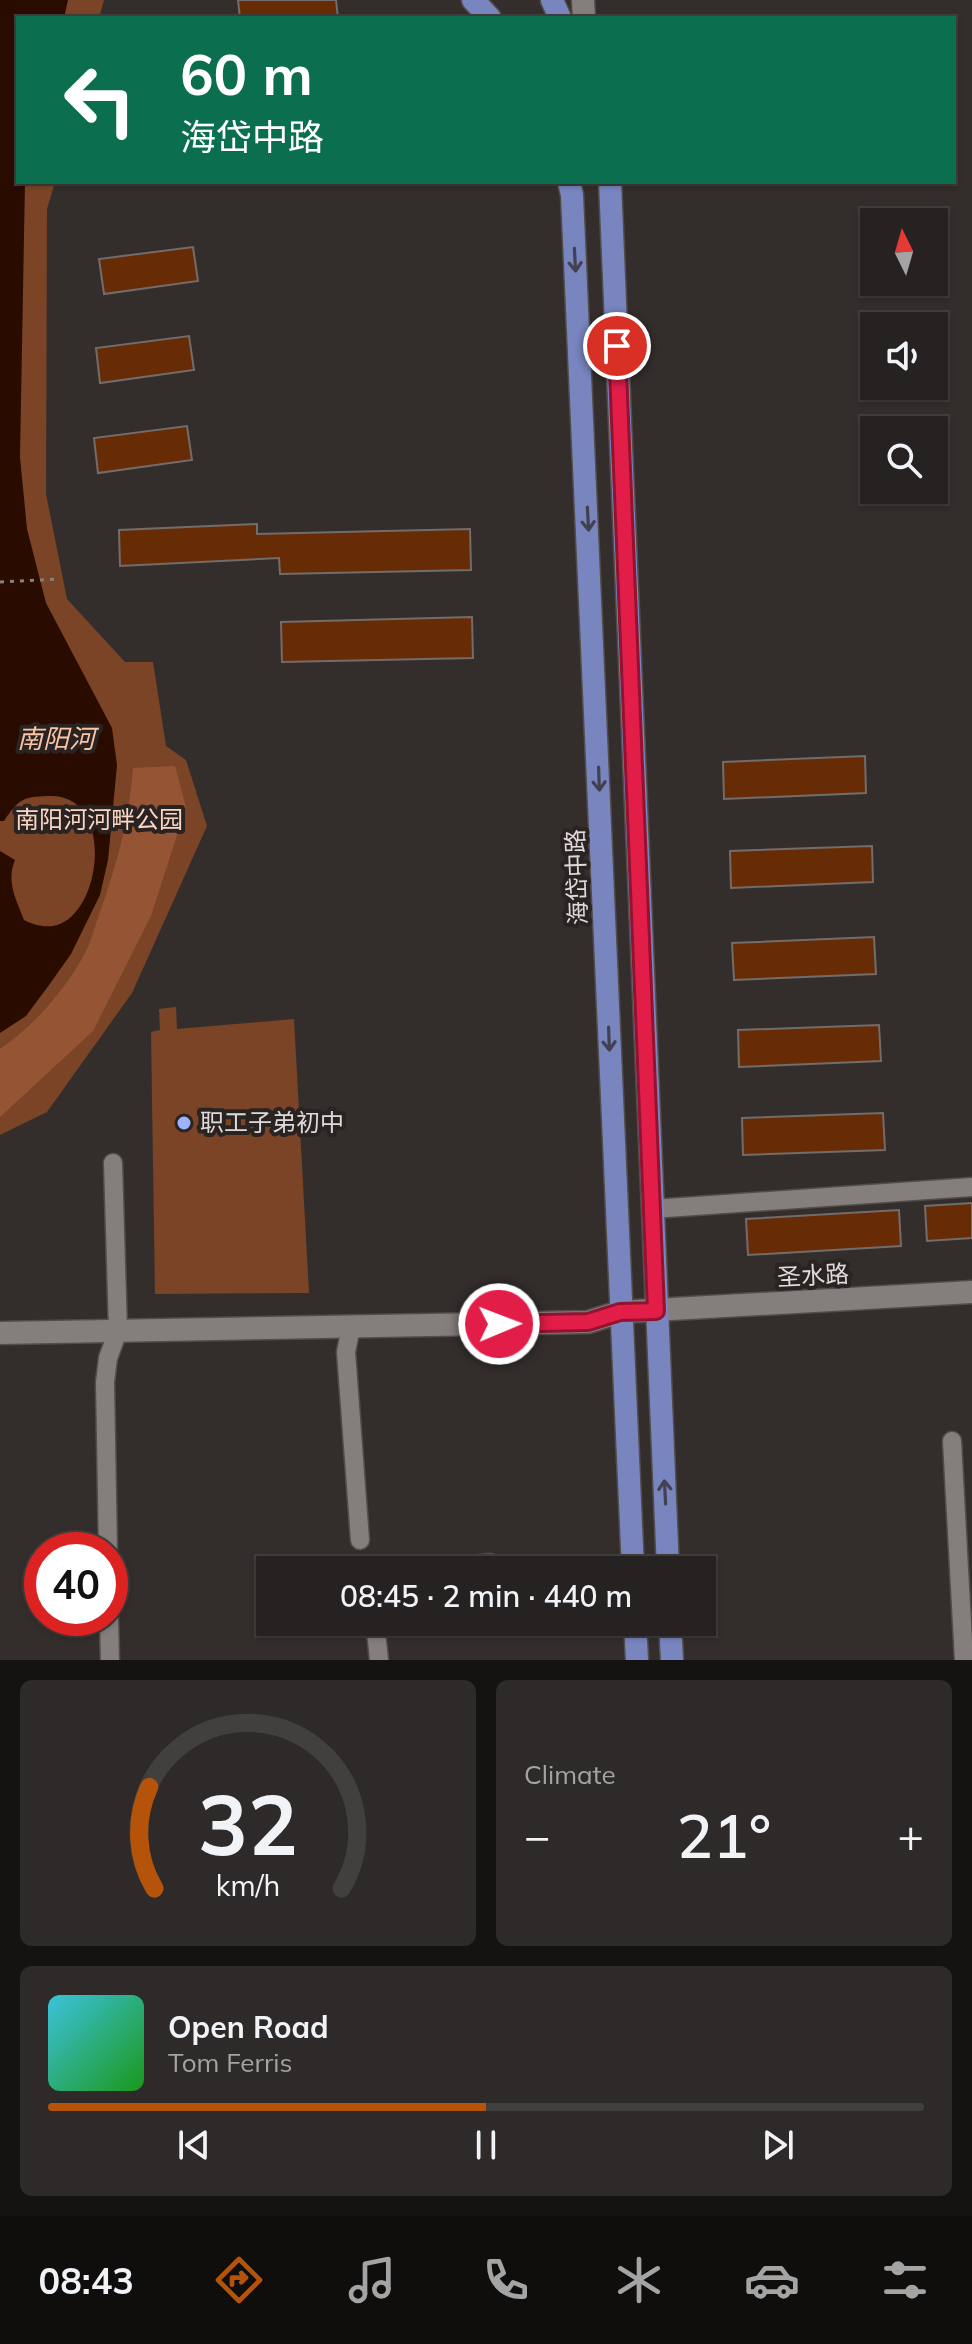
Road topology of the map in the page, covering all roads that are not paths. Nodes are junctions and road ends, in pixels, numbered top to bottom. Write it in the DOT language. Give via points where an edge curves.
graph roads {
  1 [pos="473,0"];
  2 [pos="488,16"];
  3 [pos="569,184"];
  4 [pos="610,184"];
  5 [pos="113,1163"];
  6 [pos="972,1187"];
  7 [pos="652,1209"];
  8 [pos="972,1292"];
  9 [pos="656,1311"];
  10 [pos="620,1312"];
  11 [pos="351,1327"];
  12 [pos="118,1331"];
  13 [pos="0,1333"];
  14 [pos="952,1441"];
  15 [pos="108,1532"];
  16 [pos="360,1540"];
  17 [pos="632,1556"];
  18 [pos="667,1556"];
  19 [pos="109,1636"];
  20 [pos="376,1636"];
  21 [pos="636,1636"];
  22 [pos="671,1636"];
  23 [pos="110,1660"];
  24 [pos="379,1660"];
  25 [pos="637,1660"];
  26 [pos="672,1660"];
  27 [pos="964,1660"];
  1 -- 2 [label="main road"];
  3 -- 10 [label="main road, 海岱中路, one-way"];
  4 -- 7 [label="main road"];
  5 -- 12 [label="street"];
  6 -- 7 [label="street"];
  7 -- 9 [label="main road"];
  8 -- 9 [label="street, 圣水路"];
  9 -- 10 [label="street, 圣水路"];
  18 -- 9 [label="main road, one-way"];
  10 -- 11 [label="street, 圣水路" via="588,1322"];
  10 -- 17 [label="main road, 海岱中路"];
  11 -- 12 [label="street, 圣水路"];
  11 -- 16 [label="street" via="346,1352"];
  12 -- 13 [label="street, 圣水路"];
  12 -- 15 [label="street" via="105,1382"];
  14 -- 27 [label="street"];
  19 -- 23 [label="street"];
  20 -- 24 [label="street"];
  21 -- 25 [label="main road"];
  22 -- 26 [label="main road"];
}
